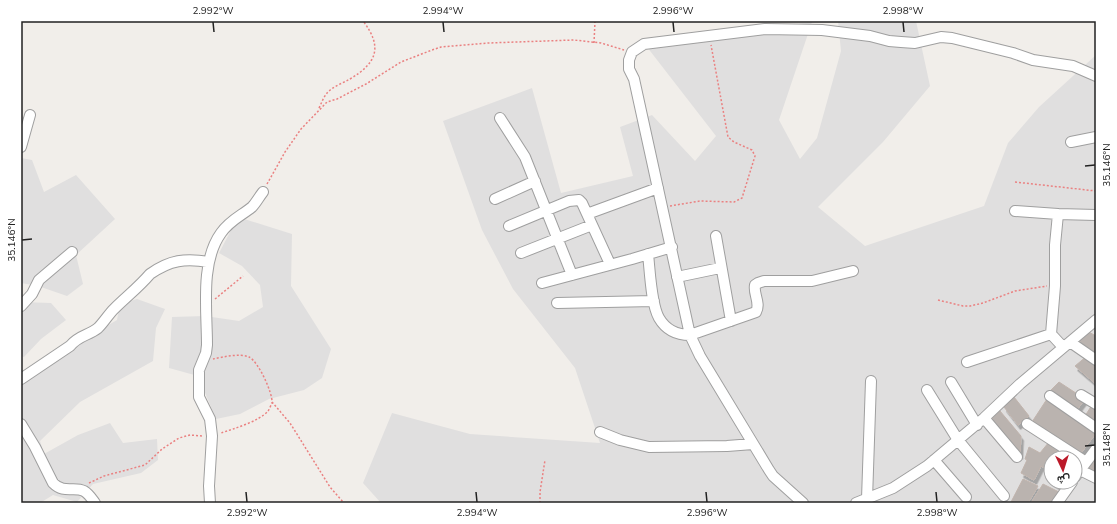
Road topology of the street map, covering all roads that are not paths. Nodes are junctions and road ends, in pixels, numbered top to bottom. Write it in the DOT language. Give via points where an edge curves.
graph roads {
  1 [pos="1096,76"];
  2 [pos="30,115"];
  3 [pos="500,118"];
  4 [pos="1096,136"];
  5 [pos="1071,142"];
  6 [pos="21,147"];
  7 [pos="535,180"];
  8 [pos="658,188"];
  9 [pos="263,192"];
  10 [pos="495,199"];
  11 [pos="546,209"];
  12 [pos="1015,212"];
  13 [pos="587,214"];
  14 [pos="1058,214"];
  15 [pos="1096,216"];
  16 [pos="592,225"];
  17 [pos="509,226"];
  18 [pos="716,236"];
  19 [pos="558,239"];
  20 [pos="672,247"];
  21 [pos="72,252"];
  22 [pos="521,253"];
  23 [pos="648,254"];
  24 [pos="209,262"];
  25 [pos="610,264"];
  26 [pos="720,268"];
  27 [pos="853,271"];
  28 [pos="572,275"];
  29 [pos="677,277"];
  30 [pos="542,283"];
  31 [pos="654,301"];
  32 [pos="557,303"];
  33 [pos="21,306"];
  34 [pos="1096,320"];
  35 [pos="730,321"];
  36 [pos="1051,334"];
  37 [pos="690,335"];
  38 [pos="1067,345"];
  39 [pos="1096,360"];
  40 [pos="967,362"];
  41 [pos="21,379"];
  42 [pos="871,381"];
  43 [pos="951,382"];
  44 [pos="927,390"];
  45 [pos="1050,396"];
  46 [pos="1081,396"];
  47 [pos="1096,404"];
  48 [pos="981,421"];
  49 [pos="21,424"];
  50 [pos="1027,424"];
  51 [pos="1096,428"];
  52 [pos="600,432"];
  53 [pos="958,440"];
  54 [pos="753,444"];
  55 [pos="1096,449"];
  56 [pos="1057,450"];
  57 [pos="1017,457"];
  58 [pos="934,460"];
  59 [pos="1083,466"];
  60 [pos="1083,472"];
  61 [pos="1096,478"];
  62 [pos="1067,490"];
  63 [pos="1004,496"];
  64 [pos="966,497"];
  65 [pos="867,499"];
  66 [pos="96,503"];
  67 [pos="210,503"];
  68 [pos="803,503"];
  69 [pos="856,503"];
  70 [pos="1058,503"];
  1 -- 8 [label="street" via="1073,66 1033,60 941,37 914,43 798,29 765,29 644,44 632,52 629,69 634,80"];
  2 -- 6 [label="street"];
  3 -- 7 [label="street"];
  4 -- 5 [label="street"];
  7 -- 10 [label="street"];
  7 -- 11 [label="street"];
  8 -- 13 [label="street"];
  8 -- 20 [label="street"];
  9 -- 24 [label="street" via="254,205 234,219 220,234"];
  11 -- 13 [label="street" via="579,200"];
  11 -- 17 [label="street"];
  11 -- 19 [label="street"];
  12 -- 14 [label="street"];
  13 -- 16 [label="street"];
  14 -- 15 [label="street"];
  14 -- 36 [label="street"];
  16 -- 19 [label="street"];
  16 -- 25 [label="street"];
  18 -- 26 [label="street"];
  19 -- 22 [label="street"];
  19 -- 28 [label="street"];
  20 -- 23 [label="street"];
  20 -- 29 [label="street"];
  21 -- 33 [label="street" via="40,280"];
  23 -- 25 [label="street"];
  23 -- 31 [label="street"];
  24 -- 41 [label="street" via="181,260 156,270 113,310 99,327 81,336"];
  24 -- 67 [label="street" via="206,278 207,345 199,370 199,397 210,419 212,436"];
  25 -- 28 [label="street"];
  26 -- 29 [label="street"];
  26 -- 35 [label="street"];
  27 -- 35 [label="street" via="808,282 758,282 754,289 758,310"];
  28 -- 30 [label="street"];
  29 -- 37 [label="street"];
  31 -- 32 [label="street"];
  31 -- 37 [label="street" via="658,318 664,325 675,333"];
  34 -- 38 [label="street"];
  35 -- 37 [label="street"];
  36 -- 38 [label="street"];
  36 -- 40 [label="street"];
  37 -- 54 [label="street"];
  38 -- 39 [label="street"];
  38 -- 48 [label="street"];
  42 -- 65 [label="street"];
  43 -- 48 [label="street"];
  44 -- 53 [label="street"];
  45 -- 51 [label="street"];
  46 -- 47 [label="street"];
  48 -- 53 [label="street"];
  48 -- 57 [label="street"];
  49 -- 66 [label="street" via="56,486 85,492"];
  50 -- 56 [label="street"];
  52 -- 54 [label="street" via="649,447"];
  53 -- 58 [label="street"];
  53 -- 63 [label="street"];
  54 -- 68 [label="street" via="773,476"];
  55 -- 59 [label="street"];
  58 -- 64 [label="street"];
  58 -- 65 [label="street" via="901,483"];
  60 -- 61 [label="street"];
  62 -- 70 [label="street"];
  65 -- 69 [label="street"];
}
